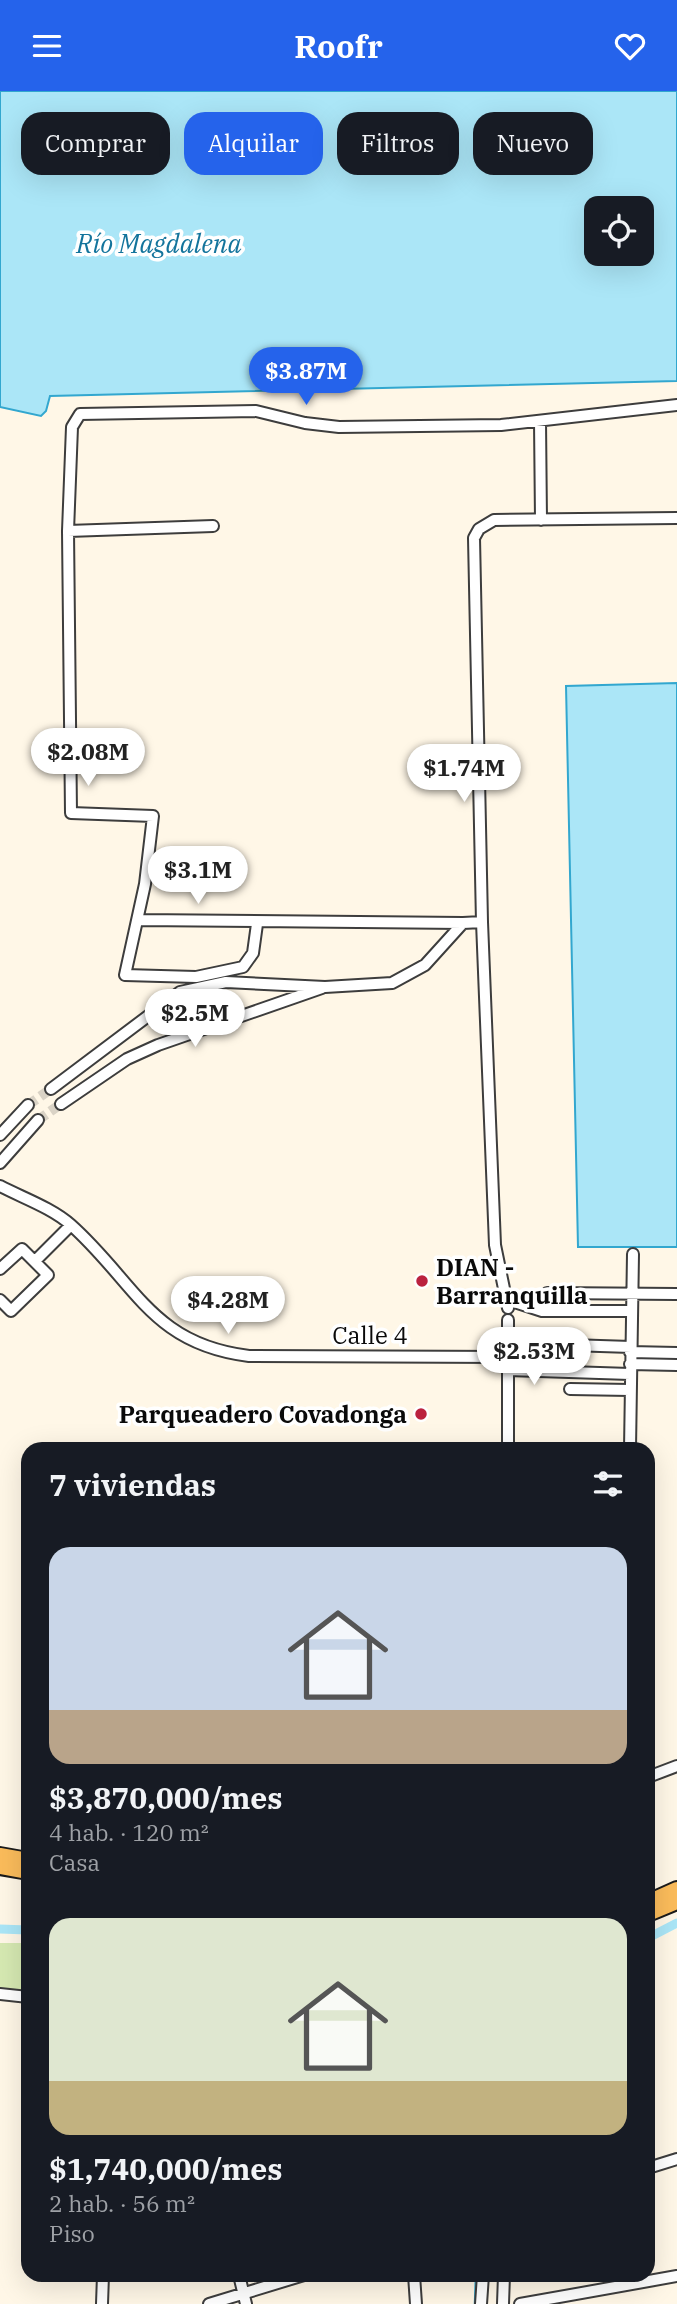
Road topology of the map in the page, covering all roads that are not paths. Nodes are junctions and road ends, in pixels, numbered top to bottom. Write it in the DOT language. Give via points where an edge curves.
graph roads {
  1 [pos="677,405"];
  2 [pos="540,421"];
  3 [pos="677,518"];
  4 [pos="541,520"];
  5 [pos="214,526"];
  6 [pos="68,531"];
  7 [pos="138,920"];
  8 [pos="482,922"];
  9 [pos="463,923"];
  10 [pos="257,924"];
  11 [pos="325,987"];
  12 [pos="51,1089"];
  13 [pos="61,1104"];
  14 [pos="28,1105"];
  15 [pos="38,1120"];
  16 [pos="0,1135"];
  17 [pos="0,1163"];
  18 [pos="0,1187"];
  19 [pos="71,1225"];
  20 [pos="633,1254"];
  21 [pos="35,1261"];
  22 [pos="0,1269"];
  23 [pos="632,1293"];
  24 [pos="677,1294"];
  25 [pos="0,1300"];
  26 [pos="542,1311"];
  27 [pos="631,1311"];
  28 [pos="508,1321"];
  29 [pos="508,1343"];
  30 [pos="553,1344"];
  31 [pos="677,1353"];
  32 [pos="508,1357"];
  33 [pos="630,1359"];
  34 [pos="677,1365"];
  35 [pos="508,1370"];
  36 [pos="553,1371"];
  37 [pos="570,1389"];
  38 [pos="630,1390"];
  39 [pos="508,1442"];
  40 [pos="630,1442"];
  41 [pos="677,1766"];
  42 [pos="655,1774"];
  43 [pos="0,1855"];
  44 [pos="21,1859"];
  45 [pos="0,1867"];
  46 [pos="21,1871"];
  47 [pos="677,1889"];
  48 [pos="655,1899"];
  49 [pos="677,1902"];
  50 [pos="655,1911"];
  51 [pos="0,1994"];
  52 [pos="21,1996"];
  53 [pos="677,2159"];
  54 [pos="655,2166"];
  55 [pos="677,2276"];
  56 [pos="655,2280"];
  57 [pos="103,2282"];
  58 [pos="241,2282"];
  59 [pos="287,2282"];
  60 [pos="414,2282"];
  61 [pos="482,2282"];
  62 [pos="504,2282"];
  63 [pos="643,2282"];
  64 [pos="245,2300"];
  65 [pos="102,2304"];
  66 [pos="209,2304"];
  67 [pos="416,2304"];
  68 [pos="481,2304"];
  69 [pos="503,2304"];
  70 [pos="520,2304"];
  1 -- 2 [label="street"];
  2 -- 4 [label="street"];
  2 -- 6 [label="street" via="339,427 256,411 80,414 72,427"];
  3 -- 4 [label="street"];
  4 -- 8 [label="street" via="494,520 474,538"];
  5 -- 6 [label="street"];
  6 -- 7 [label="street" via="71,813 153,816"];
  7 -- 10 [label="street"];
  7 -- 10 [label="street" via="125,975 170,978 211,976 243,967 254,953"];
  8 -- 9 [label="street"];
  8 -- 26 [label="street" via="495,1245 508,1304"];
  9 -- 10 [label="street"];
  9 -- 11 [label="street" via="432,958 402,979"];
  11 -- 12 [label="street" via="226,982 180,992"];
  11 -- 13 [label="street" via="158,1045 127,1059"];
  14 -- 16 [label="street"];
  15 -- 17 [label="street"];
  18 -- 19 [label="street, Calle 4"];
  19 -- 21 [label="street"];
  19 -- 32 [label="street, Calle 4" via="152,1314 209,1348 249,1356"];
  20 -- 23 [label="street"];
  21 -- 22 [label="street" via="22,1249"];
  21 -- 25 [label="street" via="48,1275 11,1311"];
  23 -- 24 [label="street"];
  23 -- 26 [label="street" via="547,1293"];
  23 -- 27 [label="street"];
  26 -- 27 [label="street"];
  27 -- 33 [label="street"];
  28 -- 29 [label="street"];
  29 -- 30 [label="street"];
  29 -- 32 [label="street"];
  30 -- 33 [label="street"];
  30 -- 36 [label="street"];
  31 -- 33 [label="street"];
  32 -- 35 [label="street"];
  33 -- 34 [label="street"];
  33 -- 36 [label="street"];
  33 -- 38 [label="street"];
  35 -- 36 [label="street"];
  35 -- 39 [label="street"];
  37 -- 38 [label="street"];
  38 -- 40 [label="street"];
  41 -- 42 [label="street"];
  43 -- 44 [label="main road"];
  45 -- 46 [label="main road"];
  47 -- 48 [label="main road"];
  49 -- 50 [label="main road"];
  51 -- 52 [label="street"];
  53 -- 54 [label="street"];
  55 -- 56 [label="street"];
  57 -- 65 [label="street"];
  58 -- 64 [label="street"];
  59 -- 64 [label="street"];
  60 -- 67 [label="street"];
  61 -- 68 [label="street"];
  62 -- 69 [label="street"];
  63 -- 70 [label="street"];
  64 -- 66 [label="street"];
}
